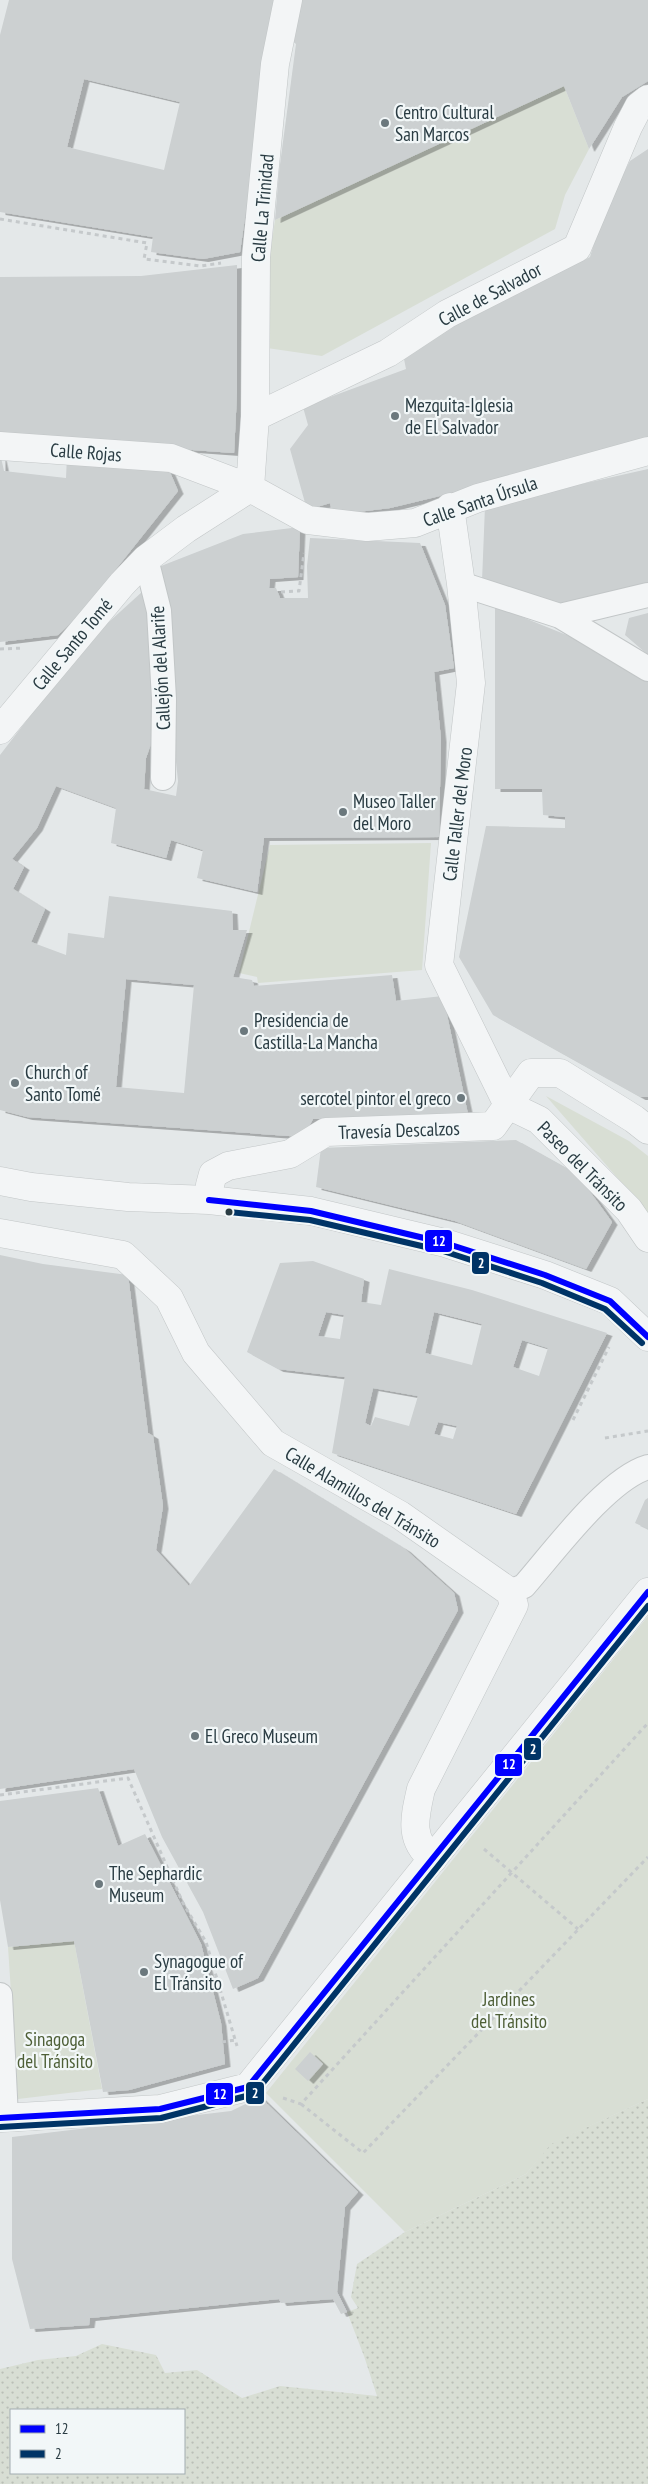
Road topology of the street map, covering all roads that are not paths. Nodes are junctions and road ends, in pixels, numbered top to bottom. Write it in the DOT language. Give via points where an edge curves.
graph roads {
  1 [pos="288,0"];
  2 [pos="648,99"];
  3 [pos="255,417"];
  4 [pos="0,446"];
  5 [pos="648,451"];
  6 [pos="250,488"];
  7 [pos="450,507"];
  8 [pos="308,520"];
  9 [pos="146,559"];
  10 [pos="461,584"];
  11 [pos="648,595"];
  12 [pos="560,616"];
  13 [pos="648,669"];
  14 [pos="0,730"];
  15 [pos="163,778"];
  16 [pos="508,1105"];
  17 [pos="643,1122"];
  18 [pos="0,1181"];
  19 [pos="209,1200"];
  20 [pos="0,1233"];
  21 [pos="648,1238"];
  22 [pos="648,1337"];
  23 [pos="648,1467"];
  24 [pos="510,1592"];
  25 [pos="648,1592"];
  26 [pos="434,1859"];
  27 [pos="0,1995"];
  28 [pos="3,2118"];
  1 -- 3 [label="street, Calle La Trinidad" via="275,64 256,257"];
  2 -- 3 [label="street, Calle de Salvador" via="639,106 628,128 577,248 447,314 388,353"];
  3 -- 6 [label="street, Calle La Trinidad"];
  4 -- 6 [label="street, Calle Rojas" via="171,458"];
  5 -- 7 [label="street, Calle Santa Úrsula"];
  6 -- 8 [label="street, Calle Rojas"];
  6 -- 9 [label="street, Calle Santo Tomé"];
  7 -- 8 [label="street, Calle Santa Úrsula" via="415,523 367,527"];
  7 -- 10 [label="street, Calle Taller del Moro"];
  9 -- 14 [label="street, Calle Santo Tomé"];
  9 -- 15 [label="lane, Callejón del Alarife" via="159,611 164,699"];
  10 -- 12 [label="lane"];
  10 -- 16 [label="street, Calle Taller del Moro" via="472,683 439,965"];
  11 -- 12 [label="lane"];
  12 -- 13 [label="lane"];
  16 -- 17 [label="street" via="531,1073 560,1073"];
  16 -- 19 [label="street, Travesía Descalzos" via="492,1126 326,1132 290,1154 228,1166 213,1174"];
  16 -- 21 [label="street, Paseo del Tránsito" via="539,1120 629,1210"];
  18 -- 19 [label="street" via="128,1197"];
  19 -- 22 [label="street" via="311,1210 445,1243 545,1274 610,1301"];
  20 -- 24 [label="street, Calle Alamillos del Tránsito" via="123,1255 169,1298 196,1353 273,1443 400,1515"];
  23 -- 24 [label="lane" via="623,1479 584,1517 524,1586"];
  24 -- 26 [label="street" via="514,1605 421,1789 413,1821 422,1851"];
  25 -- 26 [label="street"];
  26 -- 28 [label="street" via="248,2087 160,2109"];
  27 -- 28 [label="lane"];
}
